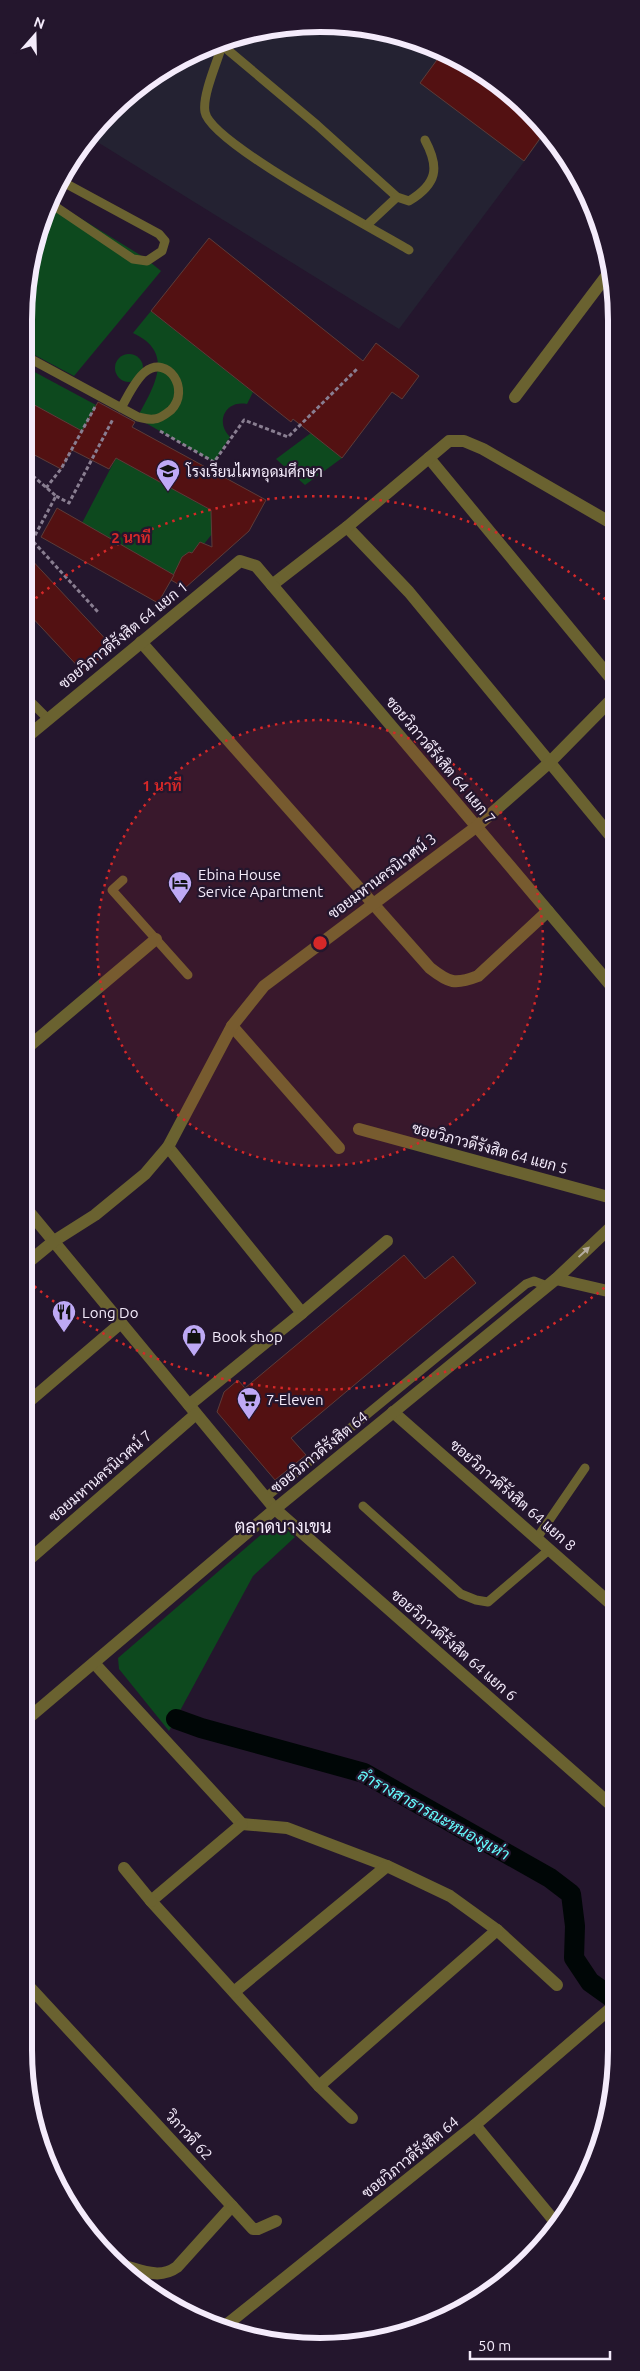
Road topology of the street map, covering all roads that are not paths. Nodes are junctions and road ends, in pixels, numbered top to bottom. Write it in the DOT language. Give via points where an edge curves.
graph roads {
  1 [pos="226,49"];
  2 [pos="222,50"];
  3 [pos="425,140"];
  4 [pos="67,184"];
  5 [pos="397,197"];
  6 [pos="56,206"];
  7 [pos="368,225"];
  8 [pos="409,250"];
  9 [pos="604,278"];
  10 [pos="32,360"];
  11 [pos="516,396"];
  12 [pos="119,410"];
  13 [pos="429,458"];
  14 [pos="608,521"];
  15 [pos="347,527"];
  16 [pos="240,561"];
  17 [pos="272,585"];
  18 [pos="141,642"];
  19 [pos="608,675"];
  20 [pos="32,703"];
  21 [pos="608,703"];
  22 [pos="47,718"];
  23 [pos="32,732"];
  24 [pos="549,763"];
  25 [pos="476,827"];
  26 [pos="608,834"];
  27 [pos="123,880"];
  28 [pos="372,903"];
  29 [pos="548,911"];
  30 [pos="156,938"];
  31 [pos="188,975"];
  32 [pos="608,983"];
  33 [pos="232,1026"];
  34 [pos="32,1044"];
  35 [pos="359,1129"];
  36 [pos="168,1147"];
  37 [pos="339,1148"];
  38 [pos="608,1197"];
  39 [pos="32,1215"];
  40 [pos="608,1230"];
  41 [pos="54,1241"];
  42 [pos="387,1241"];
  43 [pos="32,1259"];
  44 [pos="552,1282"];
  45 [pos="608,1291"];
  46 [pos="302,1314"];
  47 [pos="121,1323"];
  48 [pos="32,1399"];
  49 [pos="193,1410"];
  50 [pos="393,1412"];
  51 [pos="584,1468"];
  52 [pos="266,1498"];
  53 [pos="363,1506"];
  54 [pos="275,1509"];
  55 [pos="536,1538"];
  56 [pos="550,1549"];
  57 [pos="32,1557"];
  58 [pos="608,1600"];
  59 [pos="94,1664"];
  60 [pos="32,1715"];
  61 [pos="608,1802"];
  62 [pos="242,1824"];
  63 [pos="387,1866"];
  64 [pos="124,1868"];
  65 [pos="151,1900"];
  66 [pos="497,1930"];
  67 [pos="557,1984"];
  68 [pos="32,1992"];
  69 [pos="234,1992"];
  70 [pos="607,2012"];
  71 [pos="319,2086"];
  72 [pos="352,2118"];
  73 [pos="475,2125"];
  74 [pos="232,2206"];
  75 [pos="553,2219"];
  76 [pos="276,2221"];
  77 [pos="131,2268"];
  78 [pos="229,2323"];
  1 -- 5 [label="lane"];
  2 -- 7 [label="lane" via="205,100 204,113 212,125 238,147 308,192"];
  3 -- 5 [label="lane" via="434,157 435,173 425,192 410,201"];
  4 -- 6 [label="lane" via="159,234 165,242 162,251 147,261 133,259"];
  5 -- 7 [label="lane"];
  7 -- 8 [label="lane"];
  9 -- 11 [label="street"];
  10 -- 12 [label="lane"];
  12 -- 12 [label="lane" via="155,419 176,404 180,393 178,382 162,367 151,368 139,379"];
  13 -- 14 [label="street" via="449,441 464,441"];
  13 -- 15 [label="street"];
  13 -- 19 [label="street"];
  15 -- 17 [label="street"];
  15 -- 24 [label="street" via="409,592"];
  16 -- 17 [label="street, ซอยวิภาวดีรังสิต 64 แยก 7" via="256,566"];
  16 -- 18 [label="street, ซอยวิภาวดีรังสิต 64 แยก 1"];
  17 -- 25 [label="street, ซอยวิภาวดีรังสิต 64 แยก 7"];
  18 -- 22 [label="street, ซอยวิภาวดีรังสิต 64 แยก 1"];
  18 -- 28 [label="street"];
  20 -- 22 [label="lane"];
  21 -- 24 [label="street, ซอยมหานครนิเวศน์ 3"];
  22 -- 23 [label="street, ซอยวิภาวดีรังสิต 64 แยก 1"];
  24 -- 25 [label="street, ซอยมหานครนิเวศน์ 3"];
  24 -- 26 [label="street"];
  25 -- 28 [label="street, ซอยมหานครนิเวศน์ 3"];
  25 -- 29 [label="street, ซอยวิภาวดีรังสิต 64 แยก 7"];
  27 -- 30 [label="lane" via="112,890"];
  28 -- 29 [label="street" via="430,968 447,981 466,981 478,976"];
  28 -- 33 [label="street, ซอยมหานครนิเวศน์ 3" via="264,986"];
  29 -- 32 [label="street, ซอยวิภาวดีรังสิต 64 แยก 7"];
  30 -- 31 [label="lane"];
  30 -- 34 [label="street"];
  33 -- 36 [label="street, ซอยมหานครนิเวศน์ 3"];
  33 -- 37 [label="street"];
  35 -- 38 [label="street, ซอยวิภาวดีรังสิต 64 แยก 5"];
  36 -- 41 [label="street, ซอยมหานครนิเวศน์ 3" via="145,1174 95,1215"];
  36 -- 46 [label="street"];
  39 -- 41 [label="street, ซอยวิภาวดีรังสิต 64"];
  44 -- 40 [label="street, ซอยวิภาวดีรังสิต 64, one-way"];
  41 -- 43 [label="street, ซอยมหานครนิเวศน์ 3"];
  41 -- 47 [label="street, ซอยวิภาวดีรังสิต 64"];
  42 -- 46 [label="street, ซอยมหานครนิเวศน์ 7"];
  44 -- 45 [label="street"];
  44 -- 50 [label="street, ซอยวิภาวดีรังสิต 64"];
  44 -- 52 [label="lane" via="526,1284"];
  46 -- 49 [label="street, ซอยมหานครนิเวศน์ 7"];
  47 -- 48 [label="street"];
  47 -- 49 [label="street, ซอยวิภาวดีรังสิต 64"];
  49 -- 52 [label="street, ซอยวิภาวดีรังสิต 64"];
  49 -- 57 [label="street, ซอยมหานครนิเวศน์ 7"];
  50 -- 54 [label="street, ซอยวิภาวดีรังสิต 64"];
  50 -- 55 [label="street, ซอยวิภาวดีรังสิต 64 แยก 8"];
  51 -- 55 [label="lane"];
  52 -- 54 [label="street, ซอยวิภาวดีรังสิต 64"];
  53 -- 56 [label="lane" via="462,1594 476,1600 488,1602"];
  54 -- 59 [label="street"];
  54 -- 61 [label="street, ซอยวิภาวดีรังสิต 64 แยก 6"];
  55 -- 56 [label="street, ซอยวิภาวดีรังสิต 64 แยก 8"];
  56 -- 58 [label="street, ซอยวิภาวดีรังสิต 64 แยก 8"];
  59 -- 60 [label="street"];
  59 -- 62 [label="street"];
  62 -- 63 [label="street" via="287,1828"];
  62 -- 65 [label="street"];
  63 -- 66 [label="street" via="450,1896"];
  63 -- 69 [label="street"];
  64 -- 65 [label="street"];
  65 -- 69 [label="street"];
  66 -- 67 [label="street"];
  66 -- 71 [label="street"];
  68 -- 74 [label="street, วิภาวดี 62"];
  69 -- 71 [label="street"];
  70 -- 73 [label="street, ซอยวิภาวดีรังสิต 64"];
  71 -- 72 [label="street"];
  73 -- 75 [label="street"];
  73 -- 78 [label="street, ซอยวิภาวดีรังสิต 64"];
  74 -- 76 [label="street, วิภาวดี 62" via="253,2228"];
  74 -- 77 [label="street" via="169,2273 158,2275"];
}
